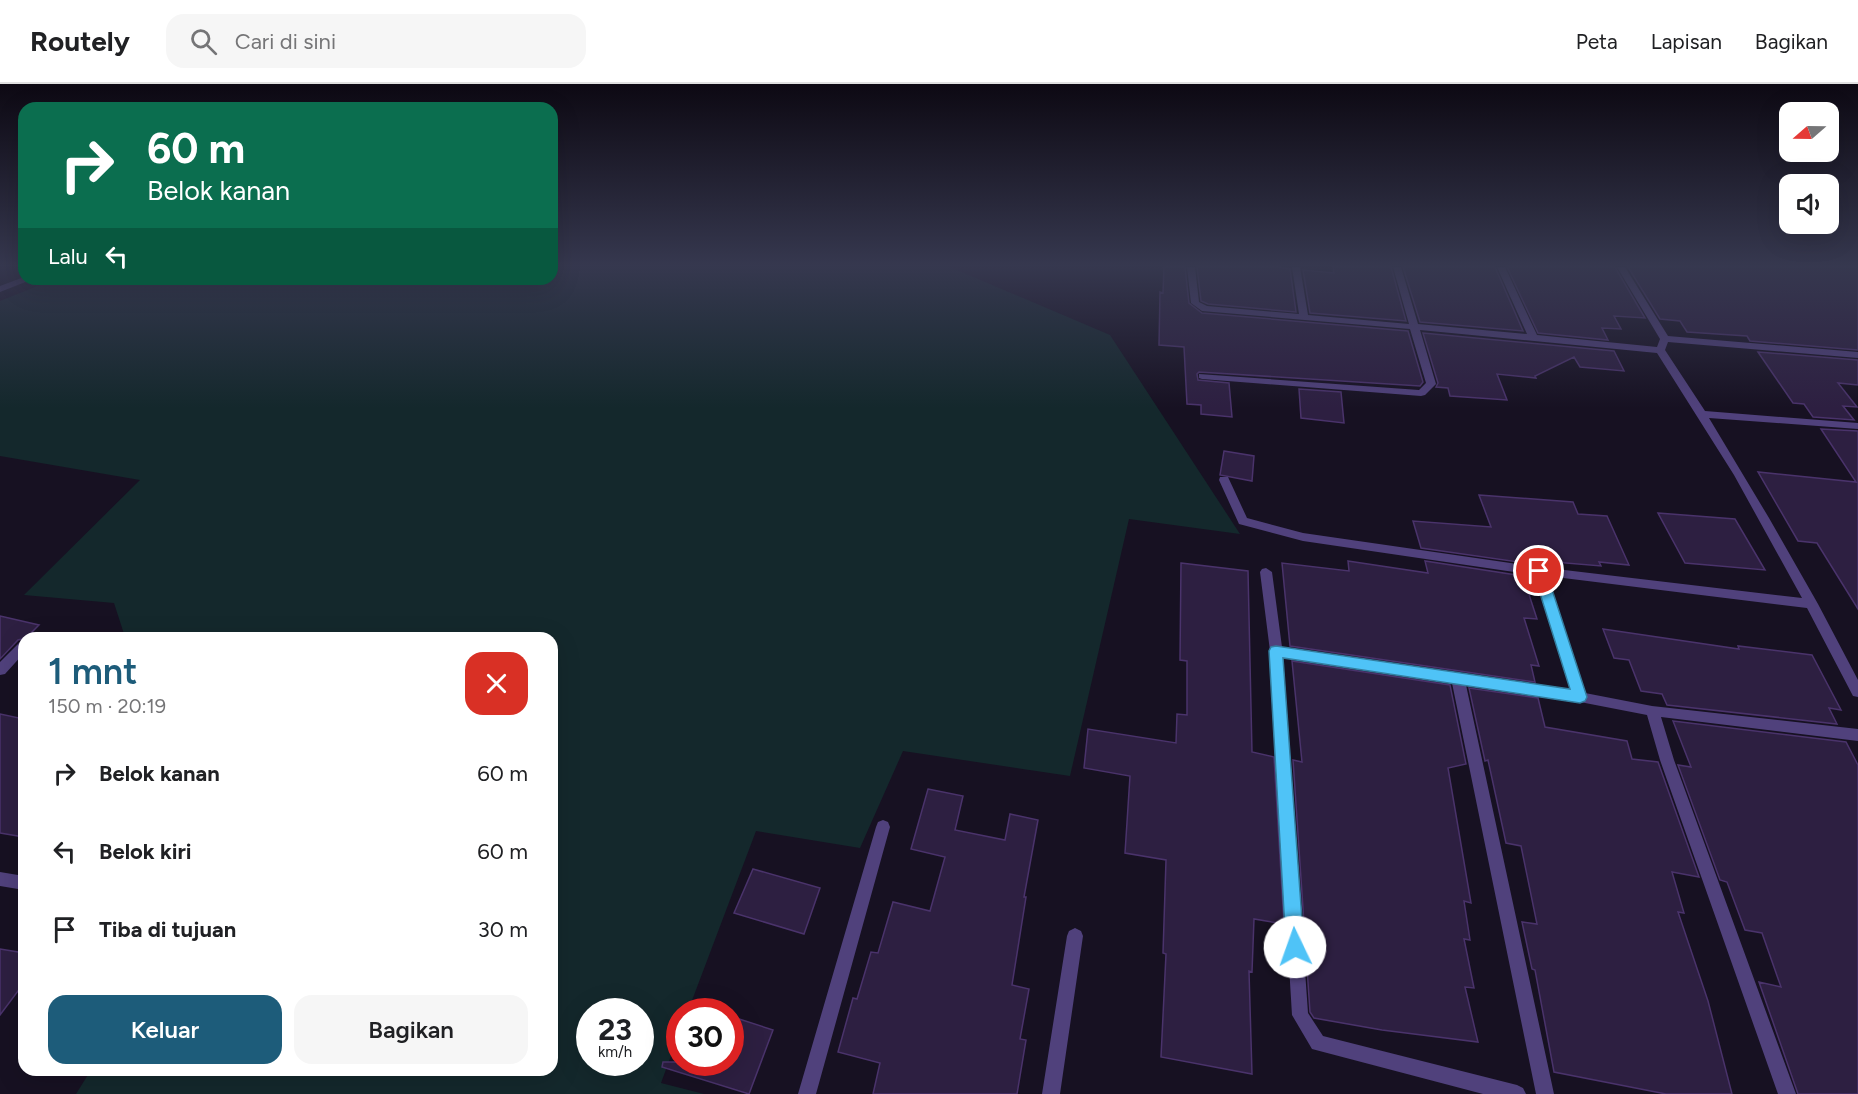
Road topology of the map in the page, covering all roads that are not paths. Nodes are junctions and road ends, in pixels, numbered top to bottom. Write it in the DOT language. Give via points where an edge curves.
graph roads {
  1 [pos="1261,314"];
  2 [pos="1303,314"];
  3 [pos="1410,314"];
  4 [pos="1523,314"];
  5 [pos="1646,314"];
  6 [pos="1304,318"];
  7 [pos="1414,327"];
  8 [pos="1533,337"];
  9 [pos="1662,345"];
  10 [pos="1858,355"];
  11 [pos="1202,376"];
  12 [pos="1703,414"];
  13 [pos="1858,426"];
  14 [pos="1224,480"];
  15 [pos="1539,571"];
  16 [pos="1266,572"];
  17 [pos="1812,604"];
  18 [pos="18,651"];
  19 [pos="1276,651"];
  20 [pos="0,670"];
  21 [pos="1458,680"];
  22 [pos="1858,692"];
  23 [pos="1580,697"];
  24 [pos="1653,711"];
  25 [pos="1858,735"];
  26 [pos="883,826"];
  27 [pos="0,879"];
  28 [pos="18,882"];
  29 [pos="1075,936"];
  30 [pos="807,1094"];
  31 [pos="1051,1094"];
  32 [pos="1517,1094"];
  33 [pos="1545,1094"];
  34 [pos="1787,1094"];
  1 -- 6 [label="street"];
  2 -- 6 [label="street"];
  3 -- 7 [label="street"];
  4 -- 8 [label="street"];
  5 -- 9 [label="street"];
  6 -- 7 [label="street"];
  7 -- 8 [label="street"];
  7 -- 11 [label="street" via="1431,384 1421,393"];
  8 -- 9 [label="street"];
  9 -- 10 [label="street"];
  9 -- 12 [label="street"];
  12 -- 13 [label="street"];
  12 -- 17 [label="street"];
  14 -- 15 [label="street" via="1243,521 1260,527 1303,537"];
  15 -- 17 [label="street"];
  15 -- 23 [label="street"];
  16 -- 19 [label="street"];
  17 -- 22 [label="street"];
  18 -- 20 [label="street"];
  19 -- 21 [label="street"];
  19 -- 32 [label="street" via="1300,1015 1318,1043"];
  21 -- 23 [label="street"];
  21 -- 33 [label="street"];
  23 -- 24 [label="street"];
  24 -- 25 [label="street"];
  24 -- 34 [label="street"];
  26 -- 30 [label="street"];
  27 -- 28 [label="street"];
  29 -- 31 [label="street"];
}
